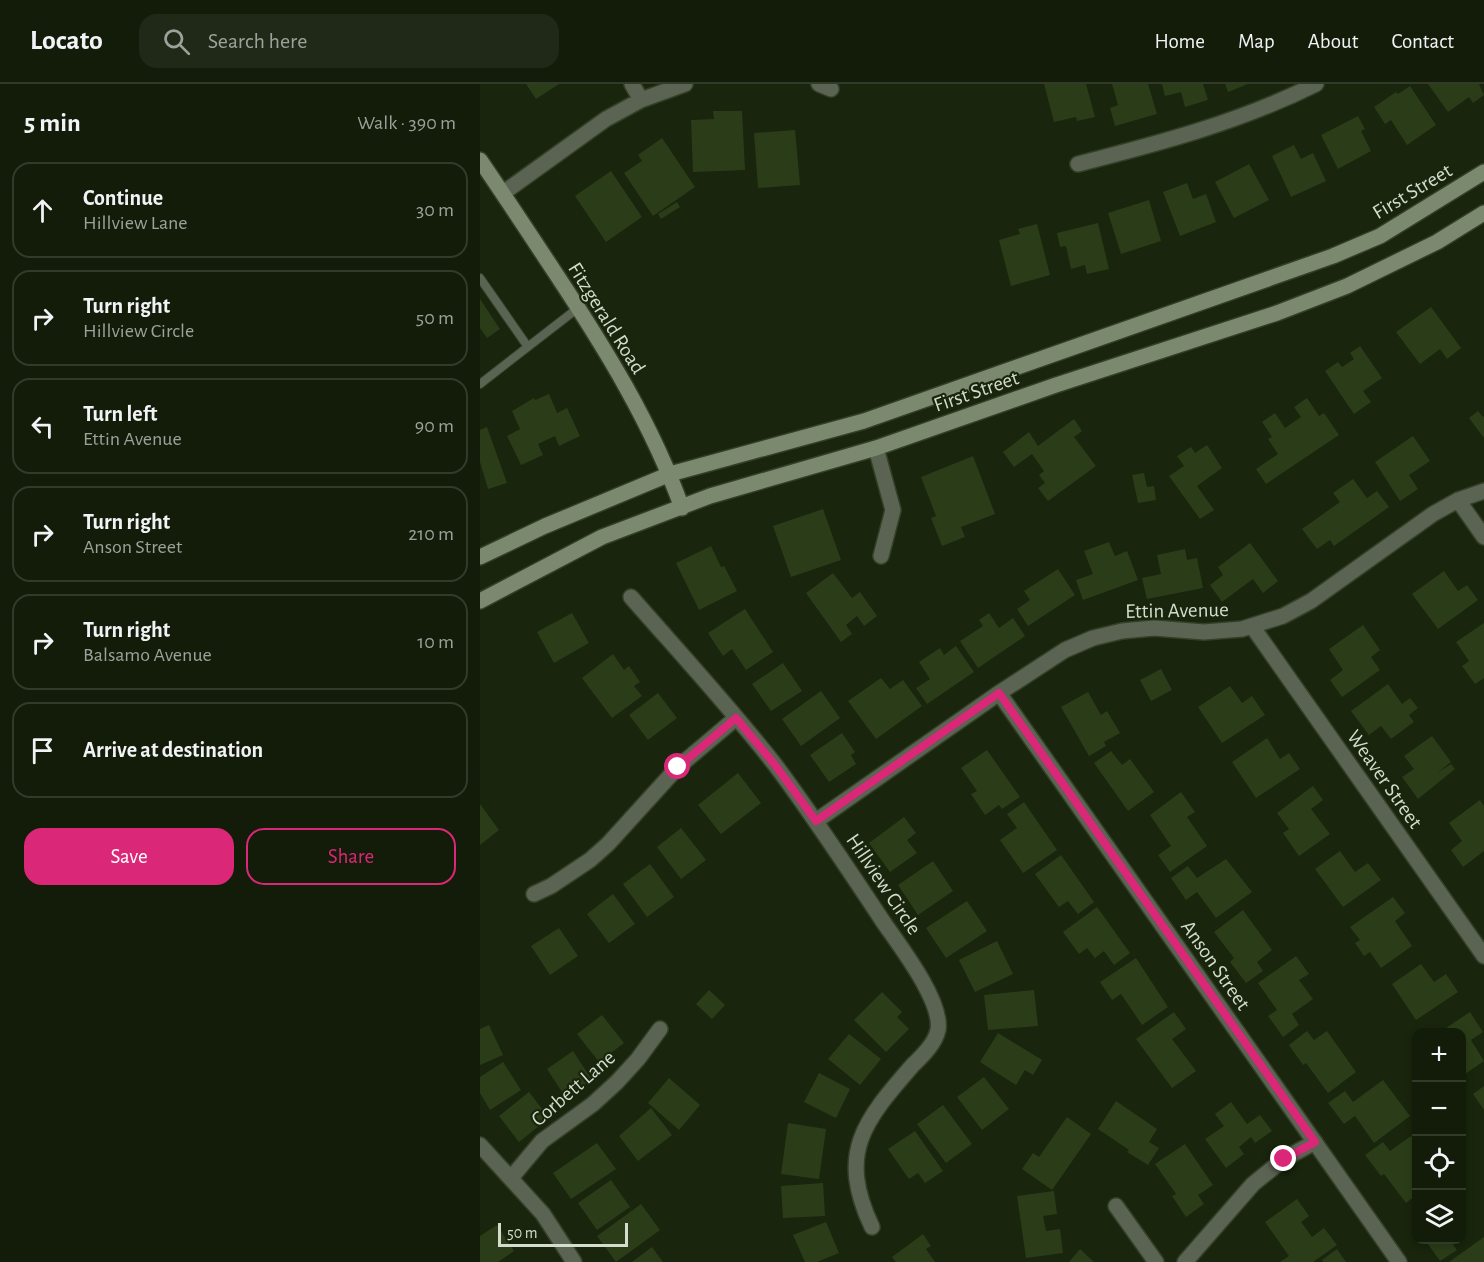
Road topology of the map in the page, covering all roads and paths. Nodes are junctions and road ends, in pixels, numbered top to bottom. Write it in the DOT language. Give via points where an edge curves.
graph roads {
  1 [pos="632,84"];
  2 [pos="685,84"];
  3 [pos="1316,84"];
  4 [pos="641,100"];
  5 [pos="480,160"];
  6 [pos="1078,164"];
  7 [pos="1484,172"];
  8 [pos="503,193"];
  9 [pos="1484,213"];
  10 [pos="480,278"];
  11 [pos="578,308"];
  12 [pos="528,347"];
  13 [pos="480,384"];
  14 [pos="876,448"];
  15 [pos="670,474"];
  16 [pos="1484,491"];
  17 [pos="1458,500"];
  18 [pos="682,508"];
  19 [pos="1484,537"];
  20 [pos="881,556"];
  21 [pos="480,557"];
  22 [pos="632,597"];
  23 [pos="480,601"];
  24 [pos="1252,626"];
  25 [pos="999,693"];
  26 [pos="736,718"];
  27 [pos="816,821"];
  28 [pos="534,894"];
  29 [pos="1484,956"];
  30 [pos="660,1029"];
  31 [pos="1315,1142"];
  32 [pos="480,1145"];
  33 [pos="511,1178"];
  34 [pos="1116,1206"];
  35 [pos="872,1227"];
  36 [pos="574,1262"];
  37 [pos="1156,1262"];
  38 [pos="1185,1262"];
  39 [pos="1399,1262"];
  1 -- 4 [label="street"];
  2 -- 4 [label="street"];
  3 -- 6 [label="street" via="1228,122"];
  4 -- 8 [label="street" via="606,119"];
  5 -- 8 [label="main road, Fitzgerald Road"];
  7 -- 15 [label="main road, First Street" via="1388,231 1334,256 864,421"];
  8 -- 11 [label="main road, Fitzgerald Road"];
  9 -- 14 [label="main road, First Street" via="1437,242 1367,276 1277,313"];
  10 -- 12 [label="lane"];
  11 -- 12 [label="lane"];
  11 -- 15 [label="main road, Fitzgerald Road"];
  12 -- 13 [label="lane"];
  14 -- 18 [label="main road, First Street" via="710,496"];
  14 -- 20 [label="street" via="893,510"];
  15 -- 18 [label="main road, Fitzgerald Road"];
  15 -- 21 [label="main road, First Street"];
  16 -- 17 [label="street, Ettin Avenue"];
  17 -- 19 [label="street"];
  17 -- 24 [label="street, Ettin Avenue" via="1311,601"];
  18 -- 23 [label="main road, First Street" via="602,537"];
  22 -- 26 [label="street, Hillview Circle"];
  24 -- 25 [label="street, Ettin Avenue" via="1204,632 1155,628 1093,638 1065,650"];
  24 -- 29 [label="street, Weaver Street"];
  25 -- 27 [label="street, Ettin Avenue"];
  25 -- 31 [label="street, Anson Street"];
  26 -- 27 [label="street, Hillview Circle"];
  26 -- 28 [label="street" via="678,767 590,860"];
  27 -- 35 [label="street, Hillview Circle" via="914,967 938,1017 938,1031 932,1044 878,1104 861,1138 856,1182"];
  30 -- 33 [label="street, Corbett Lane" via="617,1082 543,1142"];
  31 -- 38 [label="street" via="1284,1159 1253,1184"];
  31 -- 39 [label="street, Anson Street"];
  32 -- 33 [label="street"];
  33 -- 36 [label="street" via="543,1214"];
  34 -- 37 [label="street"];
}
